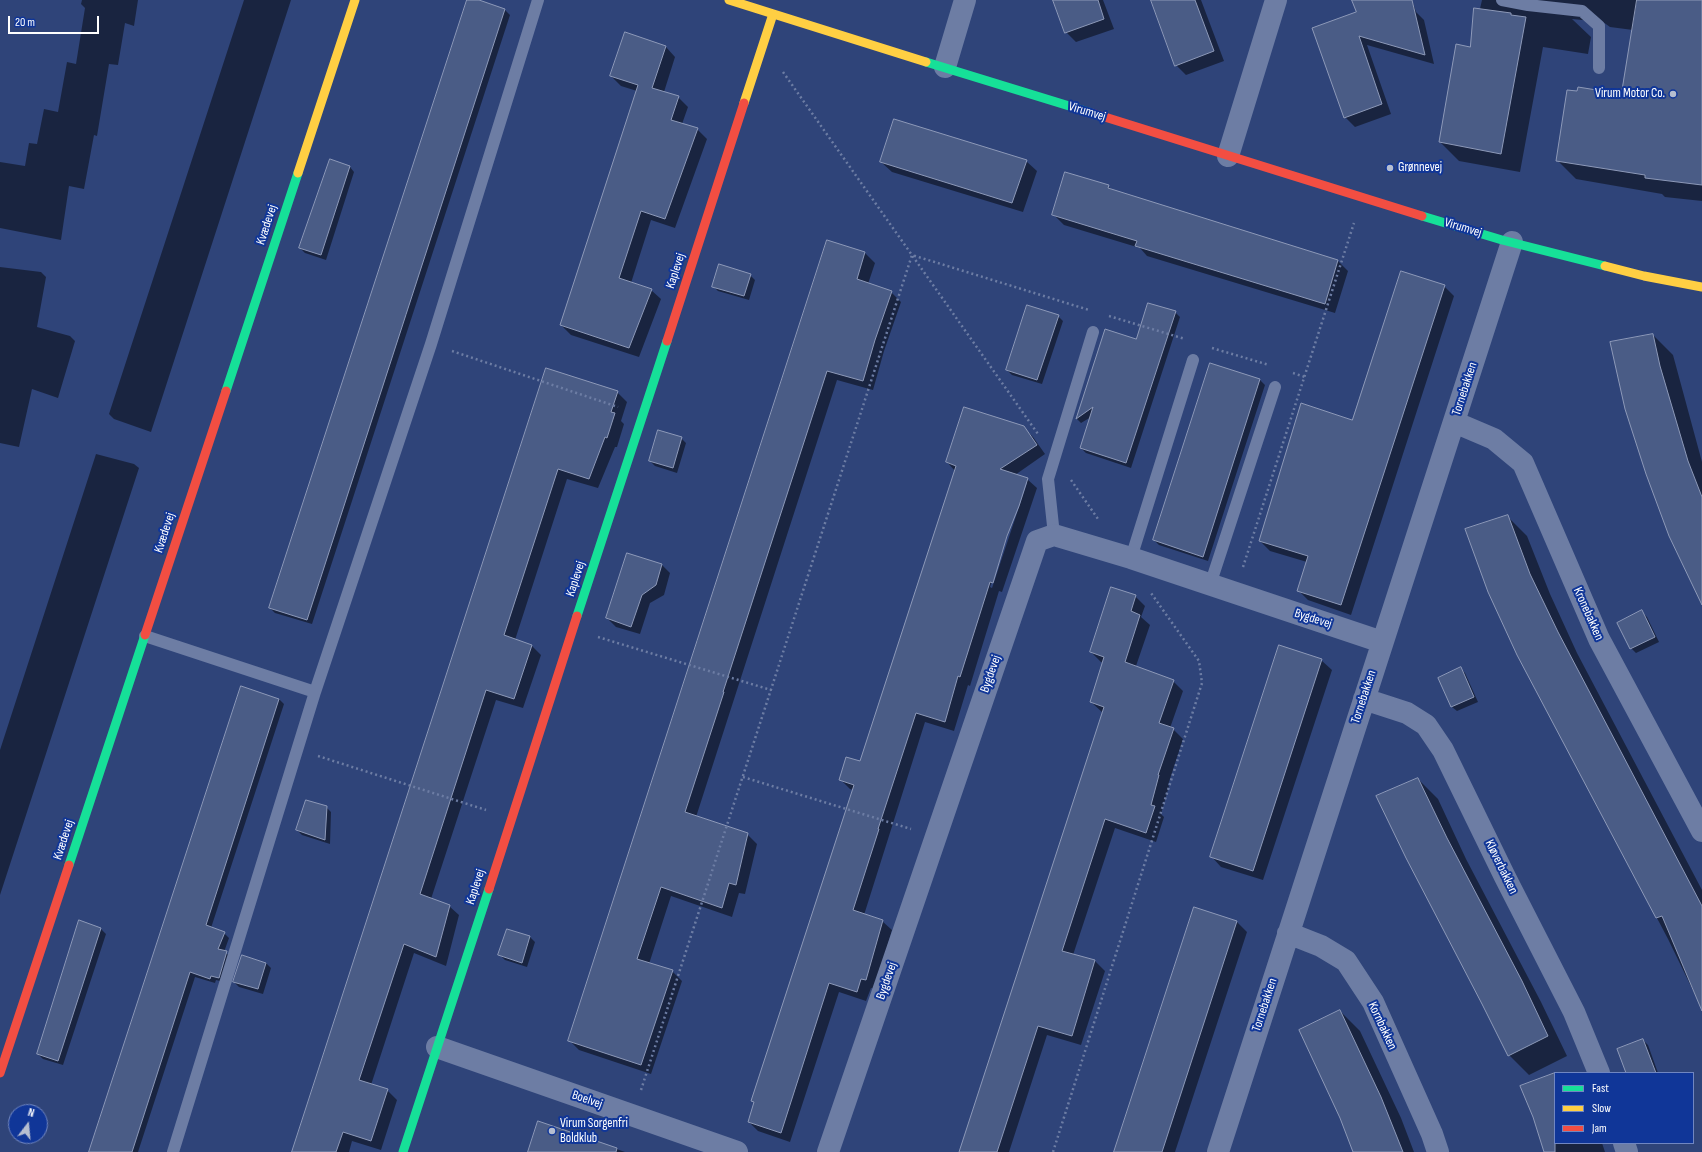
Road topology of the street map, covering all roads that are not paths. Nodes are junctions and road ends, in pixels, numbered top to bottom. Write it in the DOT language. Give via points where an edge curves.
graph roads {
  1 [pos="355,0"];
  2 [pos="538,0"];
  3 [pos="730,0"];
  4 [pos="965,0"];
  5 [pos="1276,0"];
  6 [pos="1502,0"];
  7 [pos="773,14"];
  8 [pos="945,67"];
  9 [pos="1599,68"];
  10 [pos="1228,156"];
  11 [pos="1512,242"];
  12 [pos="1702,287"];
  13 [pos="1093,332"];
  14 [pos="1193,360"];
  15 [pos="1275,387"];
  16 [pos="1454,422"];
  17 [pos="1054,535"];
  18 [pos="1128,558"];
  19 [pos="1210,585"];
  20 [pos="145,636"];
  21 [pos="1382,642"];
  22 [pos="315,692"];
  23 [pos="1364,699"];
  24 [pos="1702,831"];
  25 [pos="1288,933"];
  26 [pos="437,1047"];
  27 [pos="1599,1072"];
  28 [pos="0,1073"];
  29 [pos="173,1152"];
  30 [pos="403,1152"];
  31 [pos="737,1152"];
  32 [pos="828,1152"];
  33 [pos="1218,1152"];
  34 [pos="1438,1152"];
  1 -- 20 [label="street, Kvædevej"];
  2 -- 22 [label="lane" via="431,344"];
  3 -- 7 [label="street, Virumvej"];
  4 -- 8 [label="street"];
  5 -- 10 [label="street"];
  6 -- 9 [label="lane" via="1582,11 1599,26"];
  7 -- 8 [label="street, Virumvej"];
  7 -- 26 [label="street, Kaplevej"];
  8 -- 10 [label="street, Virumvej"];
  10 -- 11 [label="street, Virumvej"];
  11 -- 12 [label="street, Virumvej" via="1644,276"];
  11 -- 16 [label="street, Tornebakken"];
  13 -- 17 [label="lane" via="1048,479"];
  14 -- 18 [label="lane"];
  15 -- 19 [label="lane"];
  16 -- 21 [label="street, Tornebakken"];
  16 -- 24 [label="street, Kronebakken" via="1494,439 1523,463 1598,639"];
  17 -- 18 [label="street, Bygdevej"];
  17 -- 32 [label="street, Bygdevej" via="1036,541"];
  18 -- 19 [label="street, Bygdevej"];
  19 -- 21 [label="street, Bygdevej"];
  20 -- 22 [label="lane"];
  20 -- 28 [label="street, Kvædevej"];
  21 -- 23 [label="street, Tornebakken"];
  22 -- 29 [label="lane"];
  23 -- 25 [label="street, Tornebakken"];
  23 -- 27 [label="street, Kløverbakken" via="1407,713 1426,725 1443,750 1574,1012"];
  25 -- 33 [label="street, Tornebakken"];
  25 -- 34 [label="street, Kornbakken" via="1321,946 1346,961 1373,1002"];
  26 -- 30 [label="street, Kaplevej"];
  26 -- 31 [label="street, Boelvej"];
}
